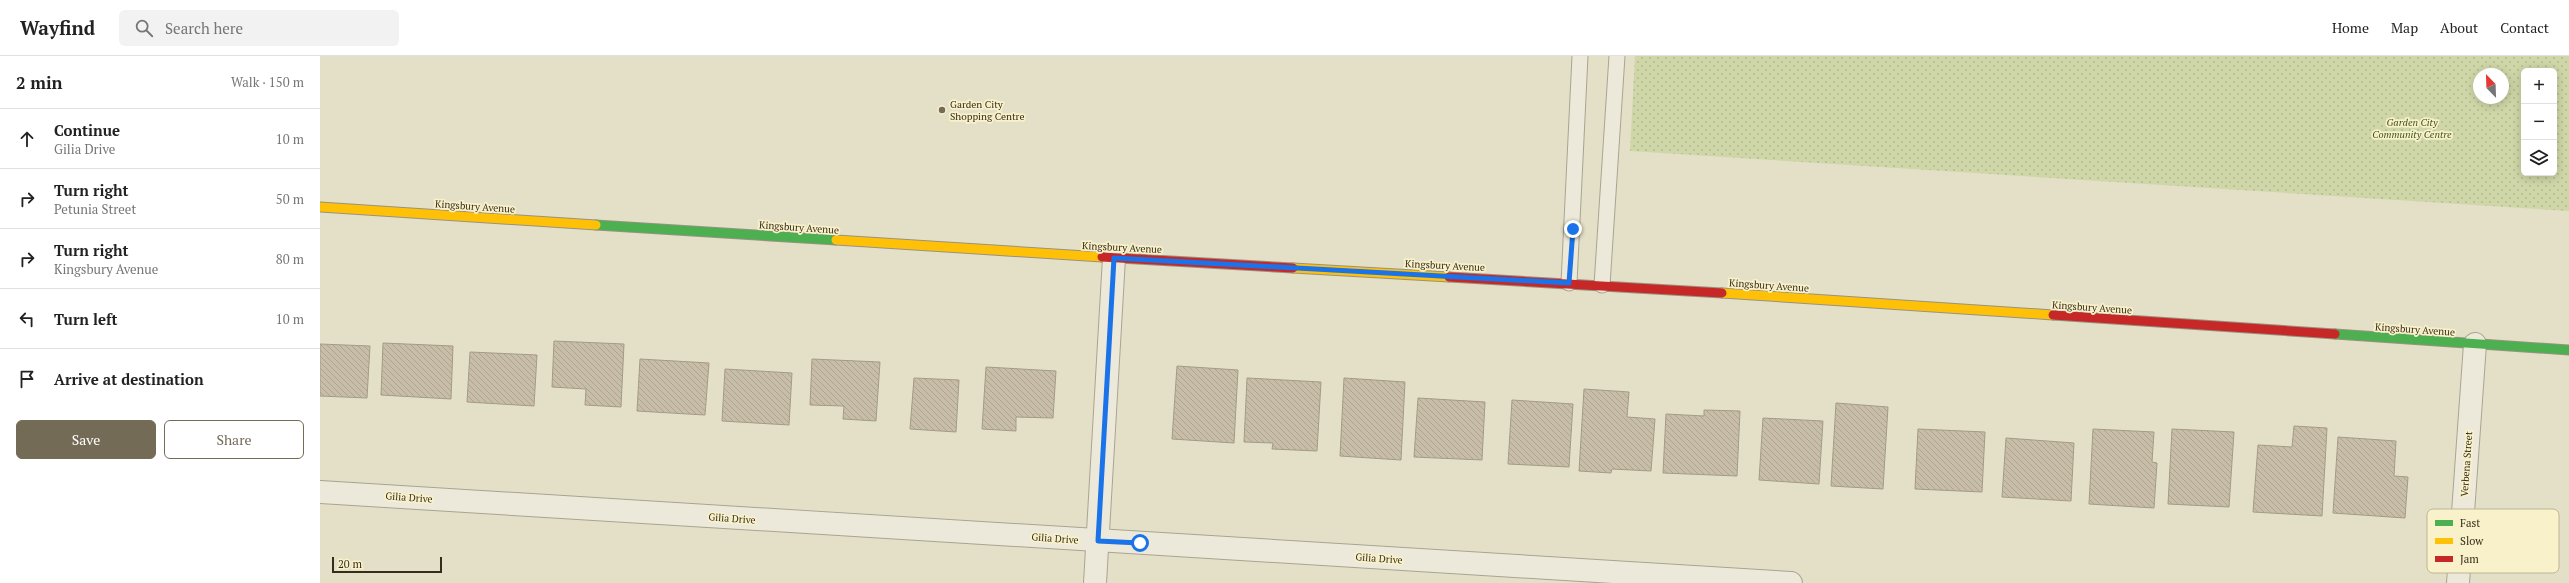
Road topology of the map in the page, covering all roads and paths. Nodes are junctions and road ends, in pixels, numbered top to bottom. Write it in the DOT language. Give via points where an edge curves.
graph roads {
  1 [pos="1580,56"];
  2 [pos="1617,56"];
  3 [pos="320,207"];
  4 [pos="1114,258"];
  5 [pos="1569,283"];
  6 [pos="1602,285"];
  7 [pos="2475,344"];
  8 [pos="2569,350"];
  9 [pos="320,492"];
  10 [pos="2463,509"];
  11 [pos="1098,541"];
  12 [pos="2459,573"];
  13 [pos="1095,583"];
  14 [pos="1791,583"];
  15 [pos="2458,583"];
  1 -- 5 [label="lane"];
  2 -- 6 [label="lane"];
  3 -- 4 [label="street, Kingsbury Avenue"];
  4 -- 5 [label="street, Kingsbury Avenue"];
  4 -- 11 [label="street"];
  5 -- 6 [label="street, Kingsbury Avenue"];
  6 -- 7 [label="street, Kingsbury Avenue"];
  7 -- 8 [label="street, Kingsbury Avenue"];
  7 -- 10 [label="street, Verbena Street"];
  9 -- 11 [label="street, Gilia Drive"];
  11 -- 13 [label="street"];
  11 -- 14 [label="street, Gilia Drive"];
  12 -- 15 [label="street, Verbena Street"];
}
